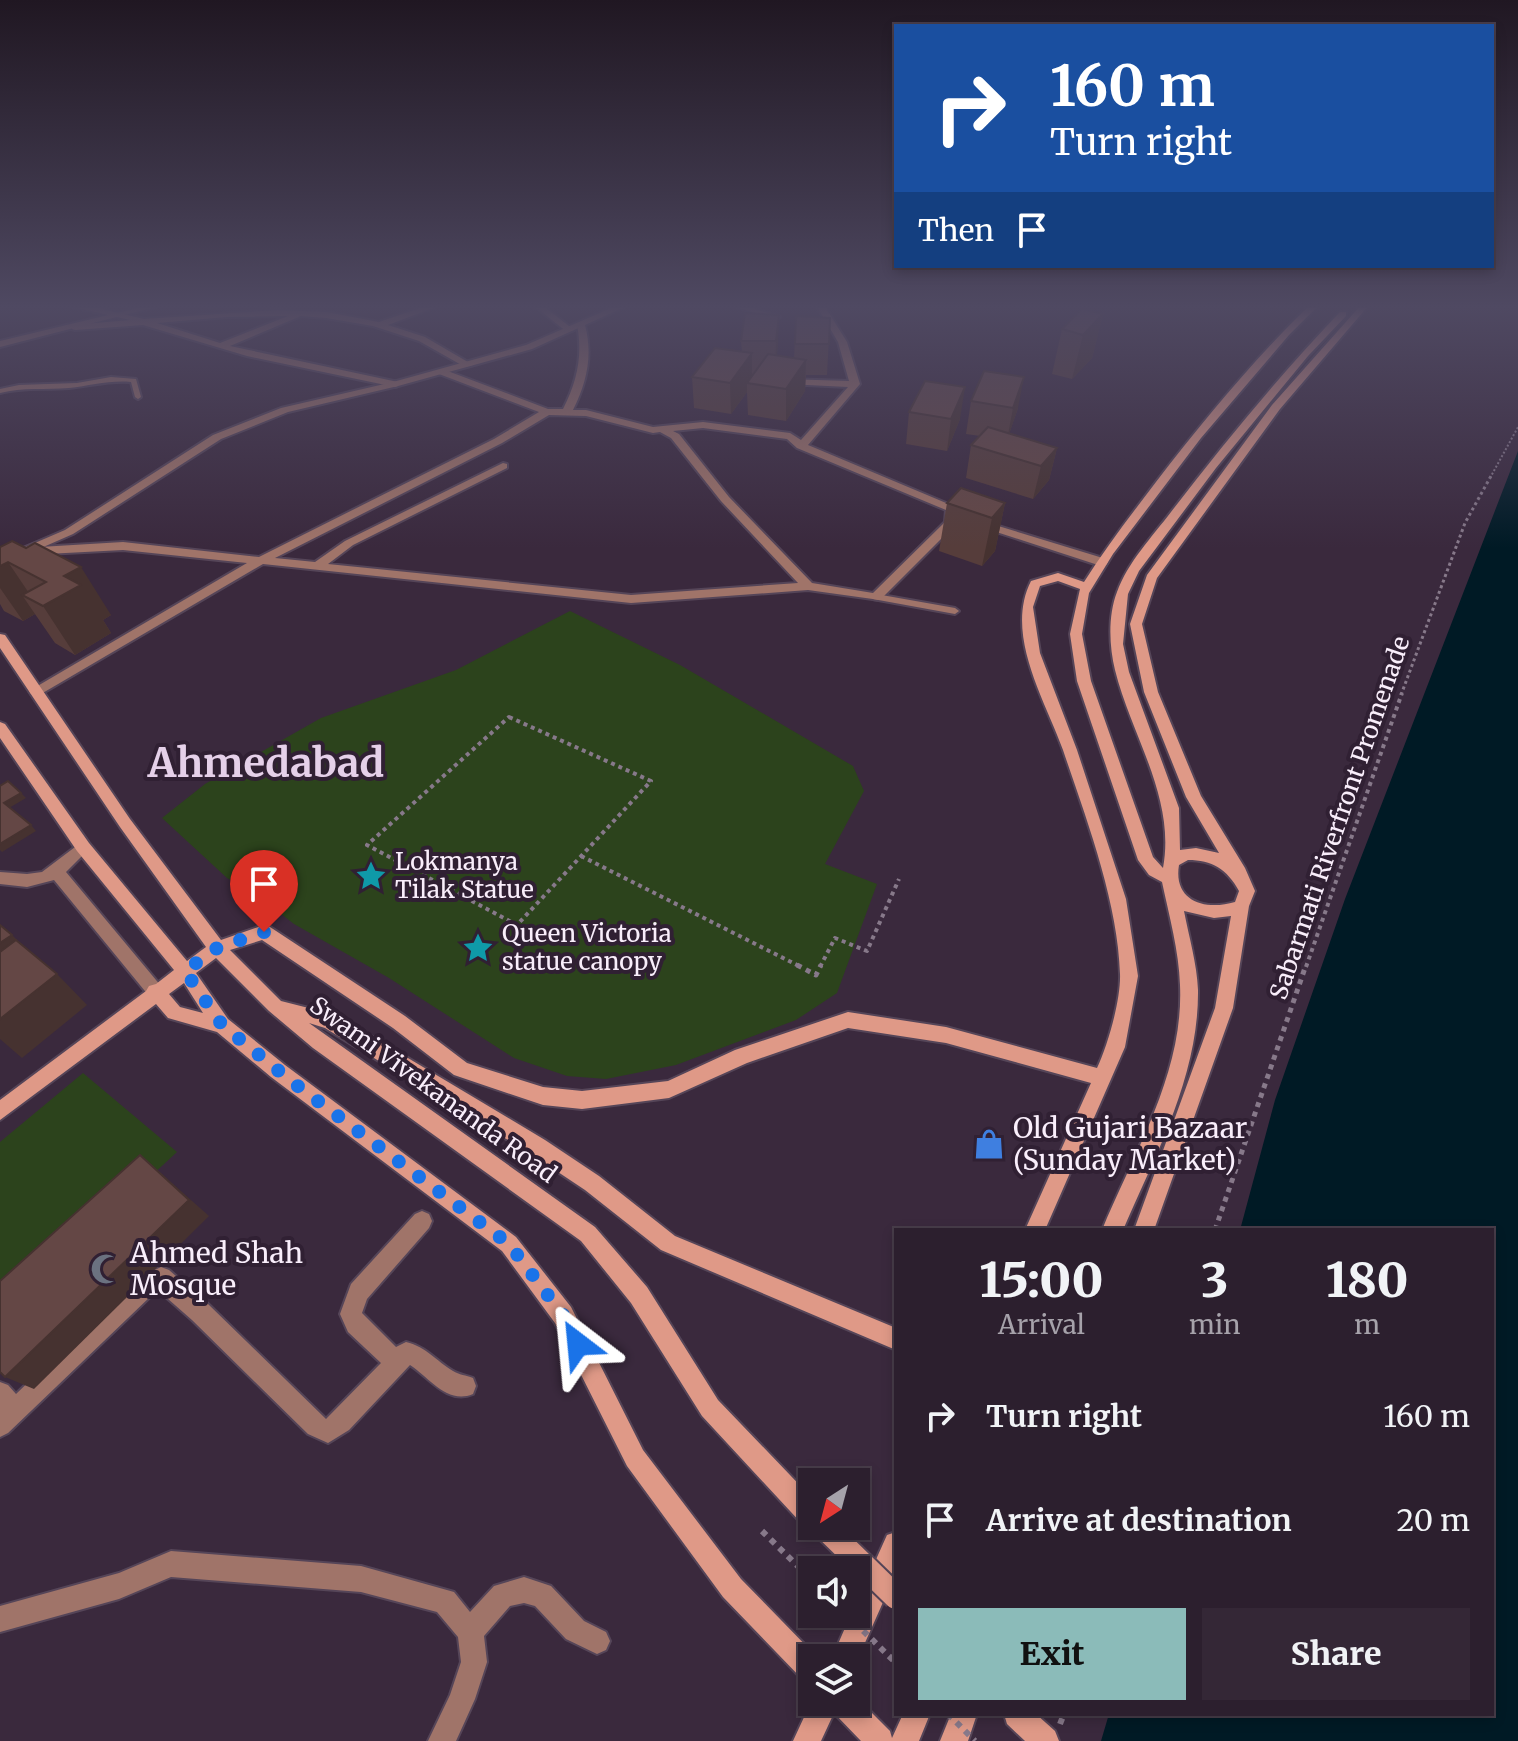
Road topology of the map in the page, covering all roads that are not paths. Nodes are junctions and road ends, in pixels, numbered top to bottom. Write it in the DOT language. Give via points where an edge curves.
graph roads {
  1 [pos="24,386"];
  2 [pos="135,386"];
  3 [pos="385,386"];
  4 [pos="479,386"];
  5 [pos="580,386"];
  6 [pos="853,386"];
  7 [pos="1240,386"];
  8 [pos="1278,386"];
  9 [pos="1294,386"];
  10 [pos="0,391"];
  11 [pos="138,397"];
  12 [pos="547,412"];
  13 [pos="567,412"];
  14 [pos="664,431"];
  15 [pos="801,446"];
  16 [pos="503,466"];
  17 [pos="952,515"];
  18 [pos="27,551"];
  19 [pos="262,560"];
  20 [pos="0,562"];
  21 [pos="1102,562"];
  22 [pos="316,567"];
  23 [pos="808,586"];
  24 [pos="1087,587"];
  25 [pos="876,597"];
  26 [pos="955,611"];
  27 [pos="0,638"];
  28 [pos="36,691"];
  29 [pos="0,727"];
  30 [pos="83,847"];
  31 [pos="1239,872"];
  32 [pos="57,873"];
  33 [pos="1170,877"];
  34 [pos="0,878"];
  35 [pos="1241,906"];
  36 [pos="217,948"];
  37 [pos="185,971"];
  38 [pos="155,991"];
  39 [pos="275,1006"];
  40 [pos="222,1025"];
  41 [pos="1102,1078"];
  42 [pos="0,1111"];
  43 [pos="422,1221"];
  44 [pos="1036,1228"];
  45 [pos="1113,1228"];
  46 [pos="1145,1228"];
  47 [pos="894,1338"];
  48 [pos="396,1362"];
  49 [pos="465,1386"];
  50 [pos="0,1393"];
  51 [pos="8,1418"];
  52 [pos="798,1502"];
  53 [pos="837,1540"];
  54 [pos="894,1548"];
  55 [pos="894,1595"];
  56 [pos="0,1619"];
  57 [pos="470,1632"];
  58 [pos="597,1641"];
  59 [pos="851,1644"];
  60 [pos="798,1656"];
  61 [pos="819,1716"];
  62 [pos="856,1716"];
  63 [pos="916,1716"];
  64 [pos="963,1716"];
  65 [pos="1019,1716"];
  66 [pos="442,1741"];
  67 [pos="807,1741"];
  68 [pos="880,1741"];
  69 [pos="905,1741"];
  70 [pos="954,1741"];
  71 [pos="1045,1741"];
  1 -- 10 [label="lane"];
  2 -- 11 [label="lane"];
  3 -- 18 [label="street" via="285,410 217,437 69,532"];
  4 -- 12 [label="street"];
  5 -- 13 [label="street"];
  6 -- 15 [label="street"];
  7 -- 21 [label="main road"];
  8 -- 33 [label="main road" via="1133,570 1122,594 1116,644 1171,808"];
  9 -- 31 [label="main road" via="1151,578 1136,624 1151,692 1194,797"];
  12 -- 13 [label="street"];
  12 -- 19 [label="street"];
  13 -- 14 [label="street"];
  14 -- 15 [label="street" via="703,425 790,436"];
  14 -- 23 [label="street" via="675,436 725,499"];
  15 -- 17 [label="street" via="952,508"];
  16 -- 22 [label="street" via="362,536"];
  17 -- 21 [label="street"];
  17 -- 25 [label="street" via="951,523"];
  18 -- 19 [label="street" via="123,546"];
  18 -- 20 [label="street"];
  19 -- 22 [label="street"];
  19 -- 28 [label="street"];
  21 -- 24 [label="main road"];
  22 -- 23 [label="street" via="631,599"];
  23 -- 25 [label="street"];
  24 -- 33 [label="main road" via="1076,634 1084,681 1146,860"];
  24 -- 41 [label="main road" via="1058,577 1035,584 1027,607 1033,653 1118,899 1129,976 1116,1047"];
  25 -- 26 [label="lane"];
  27 -- 28 [label="main road, Swami Vivekananda Road"];
  28 -- 36 [label="main road, Swami Vivekananda Road"];
  29 -- 30 [label="main road"];
  30 -- 32 [label="street"];
  30 -- 37 [label="main road"];
  31 -- 33 [label="main road" via="1223,860 1185,854"];
  31 -- 35 [label="main road" via="1247,891"];
  32 -- 34 [label="street" via="28,883"];
  32 -- 38 [label="street"];
  33 -- 35 [label="main road" via="1186,904 1206,913"];
  33 -- 45 [label="main road" via="1189,988 1183,1053"];
  35 -- 46 [label="main road" via="1224,1008"];
  36 -- 37 [label="main road"];
  36 -- 39 [label="main road, Swami Vivekananda Road"];
  36 -- 41 [label="main road" via="264,932 461,1069 543,1096 582,1100 669,1089 742,1056 848,1020 946,1035"];
  37 -- 38 [label="main road"];
  37 -- 40 [label="main road"];
  38 -- 40 [label="main road" via="174,1013"];
  38 -- 42 [label="main road"];
  39 -- 47 [label="main road" via="343,1028 538,1147 668,1243"];
  39 -- 52 [label="main road, Swami Vivekananda Road" via="588,1234 639,1295 710,1408"];
  40 -- 60 [label="main road" via="509,1244 563,1315 635,1458 732,1588"];
  41 -- 44 [label="main road"];
  43 -- 48 [label="street" via="359,1292 351,1314"];
  48 -- 49 [label="street" via="406,1353 415,1354 448,1382"];
  48 -- 51 [label="street" via="328,1431 316,1426 161,1278 144,1287"];
  50 -- 51 [label="street"];
  53 -- 55 [label="main road, bridge"];
  54 -- 59 [label="main road"];
  56 -- 57 [label="street" via="119,1586 171,1564 361,1579 445,1601"];
  57 -- 58 [label="street" via="503,1595 524,1590 542,1595 575,1630"];
  57 -- 66 [label="street" via="474,1662"];
  61 -- 67 [label="main road"];
  62 -- 68 [label="main road"];
  63 -- 69 [label="main road"];
  64 -- 70 [label="main road"];
  65 -- 71 [label="main road"];
}
